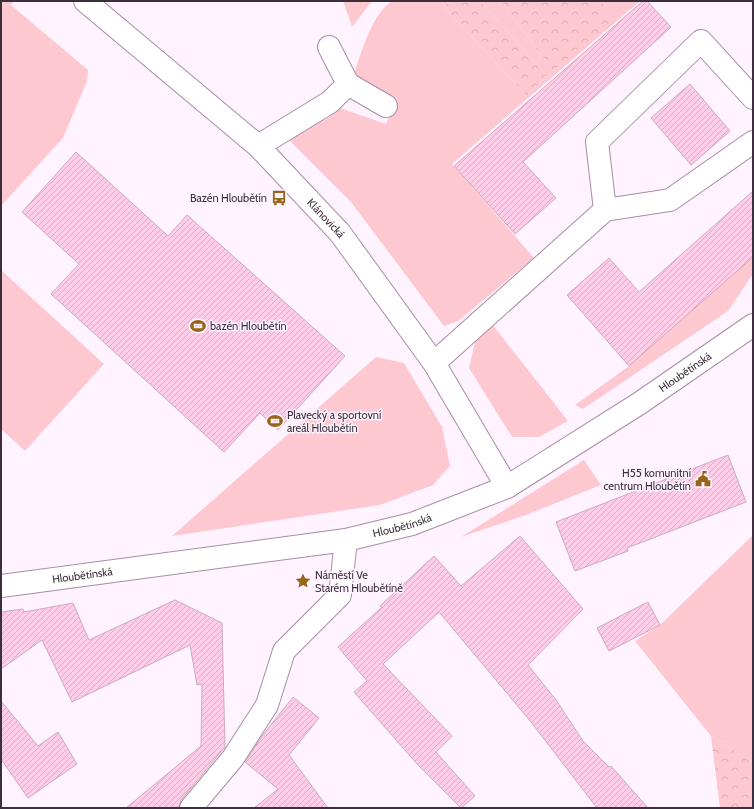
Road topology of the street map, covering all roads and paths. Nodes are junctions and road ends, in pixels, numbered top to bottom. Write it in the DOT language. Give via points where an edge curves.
graph roads {
  1 [pos="85,1"];
  2 [pos="328,47"];
  3 [pos="348,84"];
  4 [pos="753,98"];
  5 [pos="386,106"];
  6 [pos="753,142"];
  7 [pos="258,146"];
  8 [pos="605,210"];
  9 [pos="753,325"];
  10 [pos="434,363"];
  11 [pos="507,487"];
  12 [pos="346,540"];
  13 [pos="1,586"];
  14 [pos="191,808"];
  1 -- 7 [label="street, Klánovická"];
  2 -- 3 [label="street"];
  3 -- 5 [label="street"];
  3 -- 7 [label="street" via="330,102"];
  4 -- 8 [label="street" via="701,41 598,142"];
  6 -- 8 [label="street" via="670,200"];
  7 -- 10 [label="street, Klánovická" via="340,233"];
  8 -- 10 [label="street"];
  9 -- 11 [label="street, Hloubětínská" via="640,403"];
  10 -- 11 [label="street, Klánovická"];
  11 -- 12 [label="street, Hloubětínská" via="412,524"];
  12 -- 13 [label="street, Hloubětínská"];
  12 -- 14 [label="street" via="340,594 284,651 267,705 240,748"];
}
